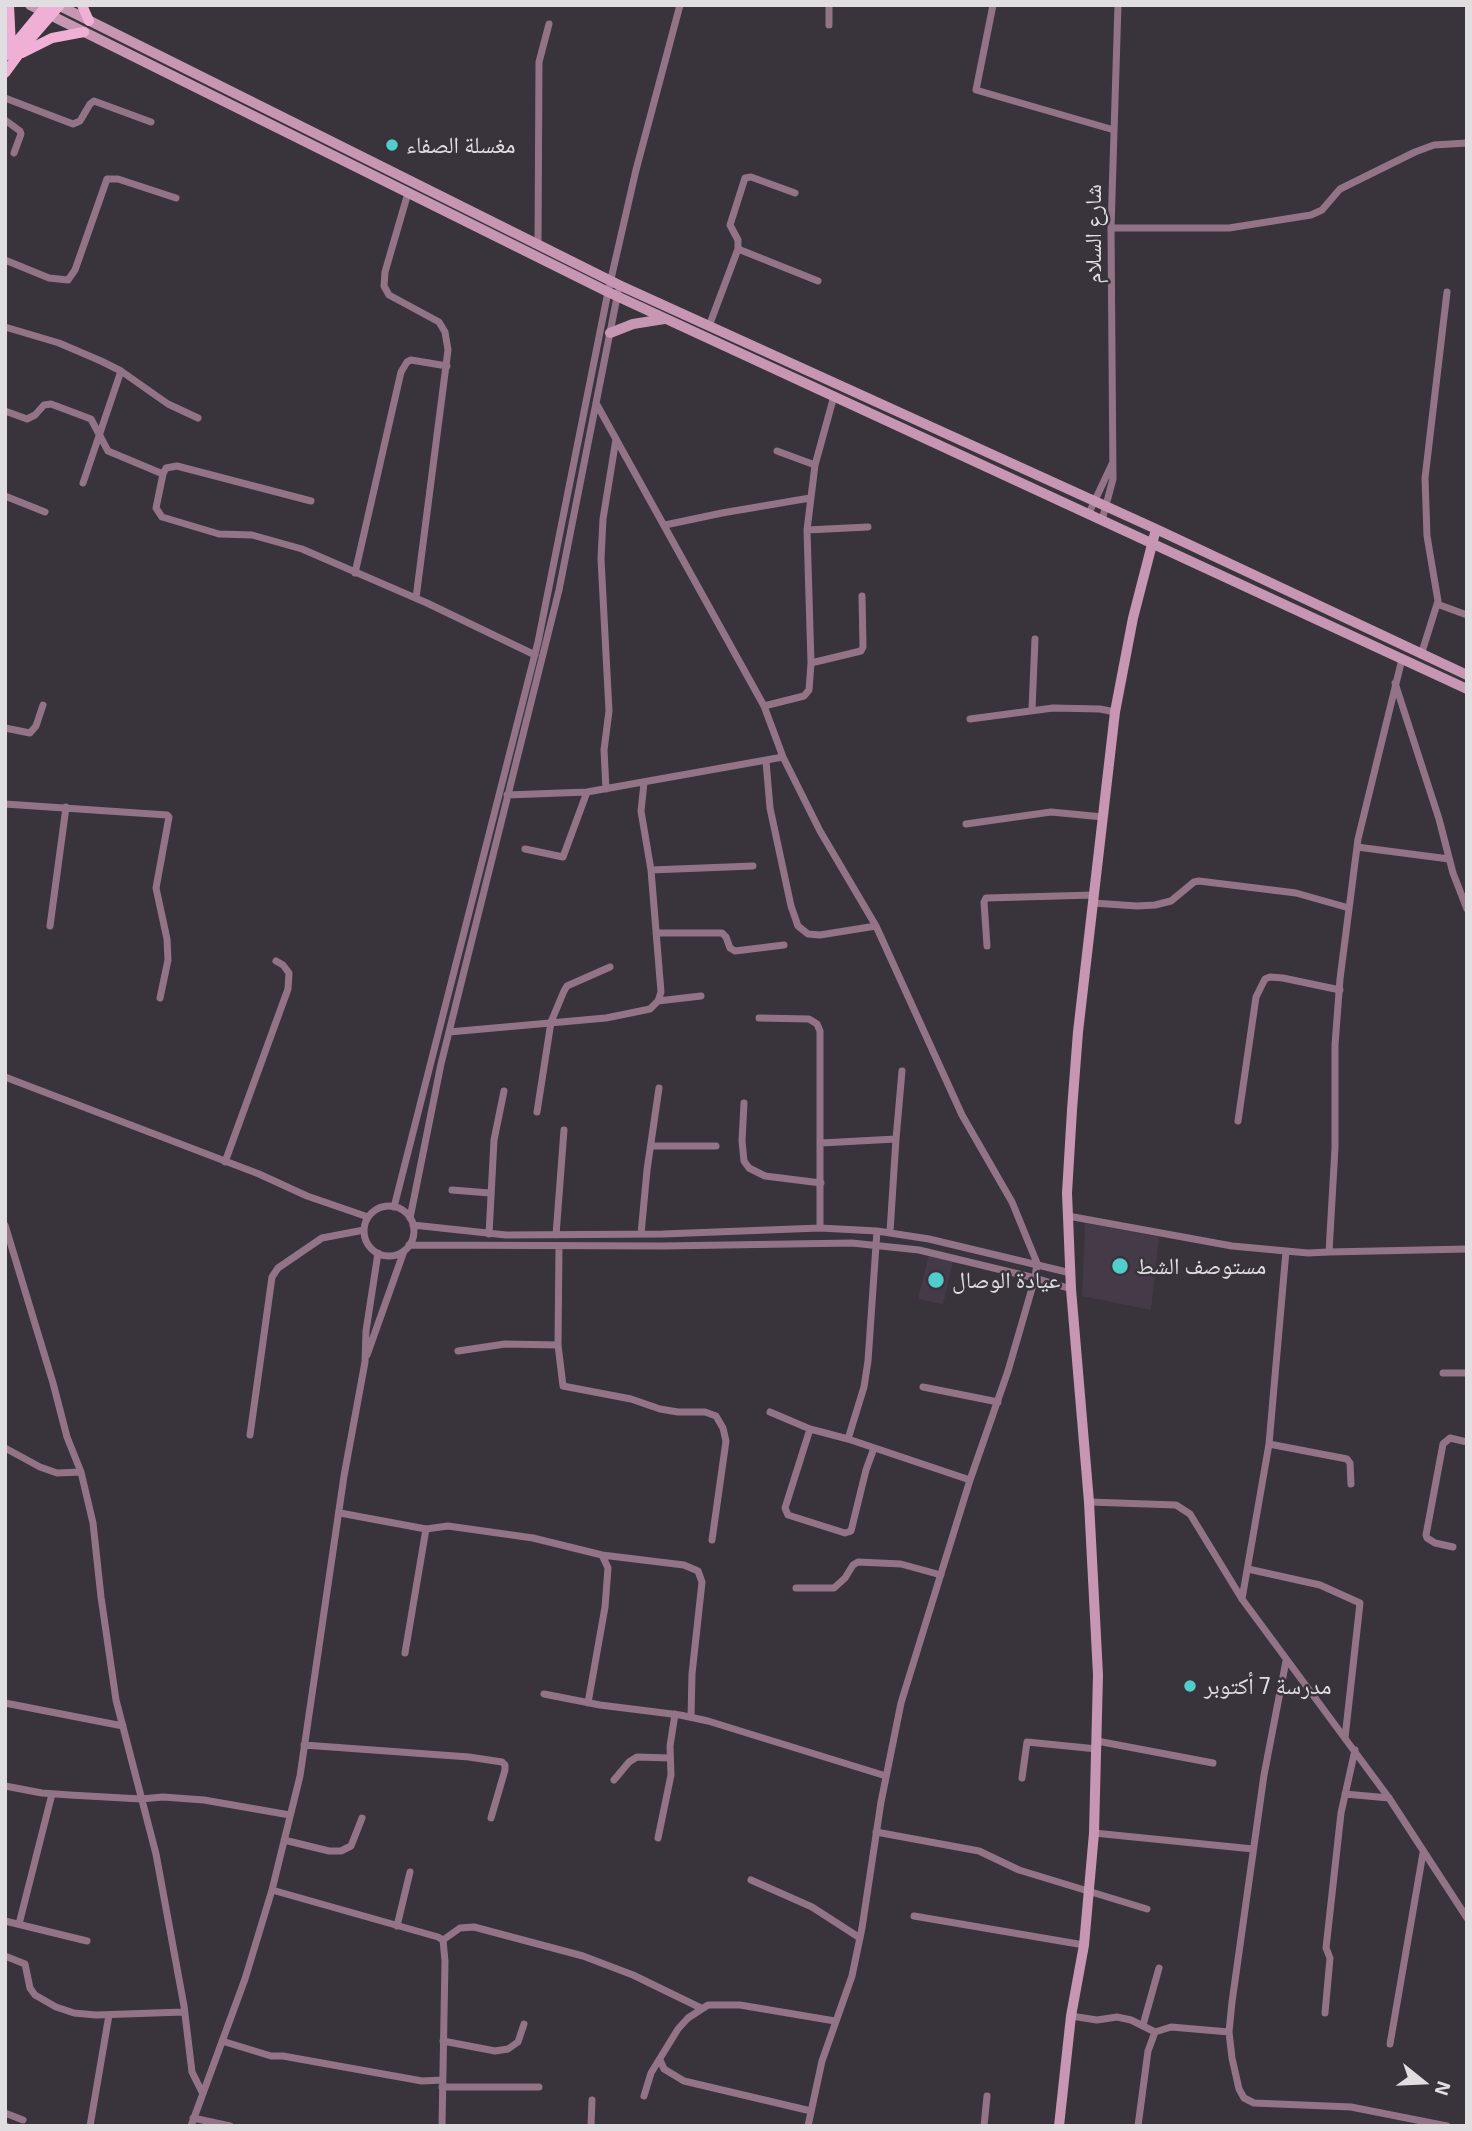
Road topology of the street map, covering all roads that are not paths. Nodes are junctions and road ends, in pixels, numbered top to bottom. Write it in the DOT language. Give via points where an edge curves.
graph roads {
  1 [pos="9,5"];
  2 [pos="30,5"];
  3 [pos="82,5"];
  4 [pos="680,5"];
  5 [pos="829,5"];
  6 [pos="993,5"];
  7 [pos="1118,5"];
  8 [pos="59,6"];
  9 [pos="47,11"];
  10 [pos="549,24"];
  11 [pos="830,25"];
  12 [pos="86,27"];
  13 [pos="11,53"];
  14 [pos="5,73"];
  15 [pos="5,98"];
  16 [pos="5,120"];
  17 [pos="151,122"];
  18 [pos="1114,130"];
  19 [pos="1467,143"];
  20 [pos="14,153"];
  21 [pos="408,192"];
  22 [pos="795,193"];
  23 [pos="176,198"];
  24 [pos="1111,228"];
  25 [pos="538,245"];
  26 [pos="738,249"];
  27 [pos="5,260"];
  28 [pos="818,281"];
  29 [pos="614,285"];
  30 [pos="1447,292"];
  31 [pos="666,319"];
  32 [pos="709,326"];
  33 [pos="5,327"];
  34 [pos="610,333"];
  35 [pos="447,366"];
  36 [pos="121,371"];
  37 [pos="834,396"];
  38 [pos="596,404"];
  39 [pos="5,411"];
  40 [pos="198,418"];
  41 [pos="101,434"];
  42 [pos="617,438"];
  43 [pos="776,451"];
  44 [pos="1113,463"];
  45 [pos="815,465"];
  46 [pos="163,474"];
  47 [pos="83,482"];
  48 [pos="5,496"];
  49 [pos="810,498"];
  50 [pos="311,500"];
  51 [pos="1094,501"];
  52 [pos="1107,507"];
  53 [pos="45,512"];
  54 [pos="1089,513"];
  55 [pos="1102,520"];
  56 [pos="665,526"];
  57 [pos="868,527"];
  58 [pos="1156,529"];
  59 [pos="807,530"];
  60 [pos="1151,542"];
  61 [pos="355,573"];
  62 [pos="862,596"];
  63 [pos="416,598"];
  64 [pos="1437,604"];
  65 [pos="1467,615"];
  66 [pos="1035,639"];
  67 [pos="1421,654"];
  68 [pos="535,655"];
  69 [pos="1402,659"];
  70 [pos="811,663"];
  71 [pos="1467,675"];
  72 [pos="1395,683"];
  73 [pos="1467,689"];
  74 [pos="43,705"];
  75 [pos="764,706"];
  76 [pos="1032,709"];
  77 [pos="1115,712"];
  78 [pos="971,719"];
  79 [pos="5,729"];
  80 [pos="783,757"];
  81 [pos="766,761"];
  82 [pos="644,783"];
  83 [pos="606,789"];
  84 [pos="587,792"];
  85 [pos="509,794"];
  86 [pos="499,795"];
  87 [pos="5,804"];
  88 [pos="66,807"];
  89 [pos="1103,817"];
  90 [pos="967,824"];
  91 [pos="1357,847"];
  92 [pos="525,849"];
  93 [pos="1449,859"];
  94 [pos="753,866"];
  95 [pos="651,870"];
  96 [pos="1094,899"];
  97 [pos="1349,908"];
  98 [pos="1467,909"];
  99 [pos="50,926"];
  100 [pos="876,926"];
  101 [pos="656,933"];
  102 [pos="784,945"];
  103 [pos="987,946"];
  104 [pos="276,961"];
  105 [pos="610,967"];
  106 [pos="1340,990"];
  107 [pos="701,996"];
  108 [pos="160,999"];
  109 [pos="659,1002"];
  110 [pos="759,1018"];
  111 [pos="551,1023"];
  112 [pos="449,1032"];
  113 [pos="902,1071"];
  114 [pos="5,1077"];
  115 [pos="659,1088"];
  116 [pos="504,1091"];
  117 [pos="744,1103"];
  118 [pos="537,1112"];
  119 [pos="1238,1121"];
  120 [pos="564,1130"];
  121 [pos="896,1139"];
  122 [pos="821,1143"];
  123 [pos="651,1146"];
  124 [pos="716,1146"];
  125 [pos="225,1162"];
  126 [pos="821,1183"];
  127 [pos="452,1190"];
  128 [pos="490,1193"];
  129 [pos="394,1206"];
  130 [pos="1068,1216"];
  131 [pos="369,1217"];
  132 [pos="412,1221"];
  133 [pos="5,1225"];
  134 [pos="820,1228"];
  135 [pos="364,1230"];
  136 [pos="877,1231"];
  137 [pos="890,1232"];
  138 [pos="489,1234"];
  139 [pos="556,1234"];
  140 [pos="641,1234"];
  141 [pos="877,1244"];
  142 [pos="559,1246"];
  143 [pos="407,1248"];
  144 [pos="1467,1249"];
  145 [pos="983,1251"];
  146 [pos="1286,1251"];
  147 [pos="1329,1252"];
  148 [pos="378,1253"];
  149 [pos="1037,1263"];
  150 [pos="981,1265"];
  151 [pos="1071,1273"];
  152 [pos="1035,1278"];
  153 [pos="1071,1289"];
  154 [pos="558,1345"];
  155 [pos="457,1351"];
  156 [pos="365,1362"];
  157 [pos="1443,1373"];
  158 [pos="1467,1373"];
  159 [pos="923,1387"];
  160 [pos="998,1402"];
  161 [pos="771,1412"];
  162 [pos="810,1429"];
  163 [pos="250,1435"];
  164 [pos="848,1439"];
  165 [pos="1467,1442"];
  166 [pos="1269,1444"];
  167 [pos="5,1448"];
  168 [pos="874,1448"];
  169 [pos="80,1472"];
  170 [pos="970,1479"];
  171 [pos="1351,1484"];
  172 [pos="1089,1502"];
  173 [pos="340,1513"];
  174 [pos="426,1529"];
  175 [pos="712,1540"];
  176 [pos="1453,1547"];
  177 [pos="602,1555"];
  178 [pos="1248,1569"];
  179 [pos="941,1575"];
  180 [pos="796,1588"];
  181 [pos="1242,1599"];
  182 [pos="405,1653"];
  183 [pos="1286,1661"];
  184 [pos="544,1694"];
  185 [pos="5,1703"];
  186 [pos="589,1703"];
  187 [pos="675,1714"];
  188 [pos="691,1717"];
  189 [pos="122,1726"];
  190 [pos="1345,1738"];
  191 [pos="304,1745"];
  192 [pos="1097,1745"];
  193 [pos="1354,1750"];
  194 [pos="670,1758"];
  195 [pos="1213,1763"];
  196 [pos="886,1776"];
  197 [pos="1022,1777"];
  198 [pos="614,1780"];
  199 [pos="5,1786"];
  200 [pos="52,1794"];
  201 [pos="1345,1794"];
  202 [pos="1389,1798"];
  203 [pos="141,1799"];
  204 [pos="289,1815"];
  205 [pos="362,1818"];
  206 [pos="491,1818"];
  207 [pos="876,1832"];
  208 [pos="1094,1833"];
  209 [pos="657,1838"];
  210 [pos="284,1840"];
  211 [pos="1253,1849"];
  212 [pos="1423,1852"];
  213 [pos="410,1872"];
  214 [pos="751,1881"];
  215 [pos="272,1890"];
  216 [pos="1088,1892"];
  217 [pos="1147,1909"];
  218 [pos="914,1916"];
  219 [pos="1467,1919"];
  220 [pos="5,1921"];
  221 [pos="19,1924"];
  222 [pos="397,1926"];
  223 [pos="860,1938"];
  224 [pos="443,1940"];
  225 [pos="87,1941"];
  226 [pos="1084,1945"];
  227 [pos="5,1956"];
  228 [pos="1159,1968"];
  229 [pos="701,2008"];
  230 [pos="184,2012"];
  231 [pos="1325,2014"];
  232 [pos="109,2015"];
  233 [pos="1071,2016"];
  234 [pos="835,2021"];
  235 [pos="524,2024"];
  236 [pos="1143,2025"];
  237 [pos="1155,2032"];
  238 [pos="1229,2032"];
  239 [pos="222,2041"];
  240 [pos="443,2041"];
  241 [pos="1390,2044"];
  242 [pos="660,2060"];
  243 [pos="442,2084"];
  244 [pos="539,2087"];
  245 [pos="202,2092"];
  246 [pos="643,2096"];
  247 [pos="987,2096"];
  248 [pos="592,2100"];
  249 [pos="811,2111"];
  250 [pos="5,2113"];
  251 [pos="1409,2117"];
  252 [pos="23,2120"];
  253 [pos="192,2122"];
  254 [pos="90,2126"];
  255 [pos="230,2126"];
  256 [pos="442,2126"];
  257 [pos="591,2126"];
  258 [pos="807,2126"];
  259 [pos="984,2126"];
  260 [pos="1059,2126"];
  261 [pos="1138,2126"];
  262 [pos="1405,2126"];
  263 [pos="1447,2126"];
  1 -- 13 [label="main road"];
  2 -- 9 [label="main road"];
  3 -- 12 [label="main road"];
  4 -- 29 [label="street" via="636,170"];
  5 -- 11 [label="street"];
  6 -- 18 [label="street" via="976,90"];
  7 -- 18 [label="street, شارع السلام"];
  8 -- 9 [label="main road"];
  8 -- 12 [label="main road"];
  9 -- 12 [label="main road"];
  9 -- 13 [label="main road"];
  10 -- 25 [label="street" via="539,62"];
  12 -- 13 [label="main road"];
  12 -- 21 [label="main road"];
  12 -- 25 [label="main road"];
  13 -- 14 [label="main road"];
  15 -- 17 [label="street" via="73,124 94,101"];
  16 -- 20 [label="street" via="21,134"];
  18 -- 24 [label="street, شارع السلام"];
  19 -- 24 [label="street" via="1434,145 1415,152 1340,189 1311,215 1229,228"];
  21 -- 29 [label="main road"];
  21 -- 35 [label="street" via="384,286 388,295 443,326 448,340"];
  22 -- 26 [label="street" via="745,178 730,225"];
  23 -- 27 [label="street" via="118,178 107,179 68,280 49,278"];
  24 -- 44 [label="street, شارع السلام"];
  25 -- 29 [label="main road"];
  26 -- 28 [label="street"];
  26 -- 32 [label="street"];
  29 -- 31 [label="main road"];
  29 -- 32 [label="main road"];
  29 -- 34 [label="street"];
  29 -- 68 [label="street"];
  30 -- 64 [label="street" via="1425,478 1427,536"];
  31 -- 34 [label="main road"];
  31 -- 37 [label="main road"];
  32 -- 51 [label="main road"];
  33 -- 36 [label="street" via="59,343"];
  34 -- 38 [label="street"];
  35 -- 61 [label="street" via="411,360 401,372"];
  35 -- 63 [label="street"];
  36 -- 40 [label="street" via="168,404"];
  36 -- 41 [label="street"];
  37 -- 45 [label="street"];
  37 -- 54 [label="main road"];
  38 -- 42 [label="street"];
  38 -- 85 [label="street" via="559,590"];
  39 -- 41 [label="street" via="27,419 51,404 91,419"];
  41 -- 46 [label="street" via="108,451"];
  41 -- 47 [label="street"];
  42 -- 56 [label="street"];
  42 -- 83 [label="street" via="601,559 609,711"];
  43 -- 45 [label="street"];
  44 -- 51 [label="street"];
  44 -- 52 [label="street, شارع السلام"];
  45 -- 49 [label="street"];
  46 -- 50 [label="street" via="166,468 177,466"];
  46 -- 61 [label="street" via="156,508 162,517 219,534 276,540"];
  48 -- 53 [label="street"];
  49 -- 56 [label="street"];
  49 -- 59 [label="street"];
  51 -- 52 [label="main road"];
  51 -- 54 [label="street"];
  52 -- 55 [label="street, شارع السلام"];
  52 -- 58 [label="main road"];
  54 -- 55 [label="main road"];
  55 -- 60 [label="main road"];
  56 -- 75 [label="street"];
  57 -- 59 [label="street"];
  58 -- 60 [label="main road"];
  58 -- 67 [label="main road"];
  59 -- 70 [label="street"];
  60 -- 69 [label="main road"];
  60 -- 77 [label="main road"];
  61 -- 63 [label="street"];
  62 -- 70 [label="street" via="861,651"];
  63 -- 68 [label="street"];
  64 -- 65 [label="street"];
  64 -- 67 [label="street"];
  66 -- 76 [label="street"];
  67 -- 71 [label="main road"];
  68 -- 86 [label="street"];
  69 -- 72 [label="street"];
  69 -- 73 [label="main road"];
  70 -- 75 [label="street" via="809,690 804,696"];
  72 -- 91 [label="street"];
  72 -- 93 [label="street"];
  74 -- 79 [label="street" via="30,733"];
  75 -- 80 [label="street"];
  76 -- 77 [label="street"];
  76 -- 78 [label="street"];
  77 -- 89 [label="main road"];
  80 -- 81 [label="street"];
  80 -- 100 [label="street"];
  81 -- 82 [label="street"];
  81 -- 100 [label="street" via="770,808 799,926 808,934 820,935"];
  82 -- 83 [label="street"];
  82 -- 95 [label="street" via="640,811"];
  83 -- 84 [label="street"];
  84 -- 85 [label="street"];
  84 -- 92 [label="street" via="564,858"];
  85 -- 86 [label="street"];
  85 -- 112 [label="street"];
  86 -- 129 [label="street"];
  87 -- 88 [label="street"];
  88 -- 99 [label="street"];
  88 -- 108 [label="street" via="165,813 169,817 156,888 168,960"];
  89 -- 90 [label="street" via="1051,812"];
  89 -- 96 [label="main road"];
  91 -- 93 [label="street"];
  91 -- 97 [label="street"];
  93 -- 98 [label="street"];
  94 -- 95 [label="street"];
  95 -- 101 [label="street"];
  96 -- 97 [label="street" via="1155,905 1171,901 1199,881 1296,893"];
  96 -- 103 [label="street" via="986,898"];
  96 -- 130 [label="main road" via="1078,1031"];
  97 -- 106 [label="street"];
  100 -- 149 [label="street" via="962,1115 1012,1202"];
  101 -- 102 [label="street" via="722,933 735,951"];
  101 -- 109 [label="street"];
  104 -- 125 [label="street" via="289,973 288,989"];
  105 -- 111 [label="street" via="567,986"];
  106 -- 119 [label="street" via="1283,978 1265,979 1256,997"];
  106 -- 147 [label="street"];
  107 -- 109 [label="street"];
  109 -- 111 [label="street" via="635,1013"];
  110 -- 122 [label="street" via="810,1019 817,1024"];
  111 -- 112 [label="street"];
  111 -- 118 [label="street"];
  112 -- 132 [label="street"];
  113 -- 121 [label="street"];
  114 -- 125 [label="street"];
  115 -- 123 [label="street"];
  116 -- 128 [label="street"];
  117 -- 126 [label="street" via="742,1142 749,1168 765,1176"];
  120 -- 139 [label="street"];
  121 -- 122 [label="street"];
  121 -- 137 [label="street"];
  122 -- 126 [label="street"];
  123 -- 124 [label="street"];
  123 -- 140 [label="street"];
  125 -- 131 [label="street"];
  126 -- 134 [label="street"];
  127 -- 128 [label="street"];
  128 -- 138 [label="street"];
  129 -- 131 [label="street" via="379,1208"];
  129 -- 132 [label="street"];
  130 -- 146 [label="street"];
  130 -- 151 [label="main road"];
  131 -- 135 [label="street"];
  132 -- 138 [label="street"];
  132 -- 143 [label="street"];
  133 -- 169 [label="street"];
  134 -- 136 [label="street"];
  134 -- 140 [label="street"];
  135 -- 148 [label="street" via="368,1244"];
  135 -- 163 [label="street" via="322,1238 272,1277"];
  136 -- 137 [label="street"];
  136 -- 141 [label="street"];
  137 -- 145 [label="street"];
  138 -- 139 [label="street"];
  139 -- 140 [label="street"];
  141 -- 142 [label="street"];
  141 -- 150 [label="street"];
  141 -- 164 [label="street" via="868,1362"];
  142 -- 143 [label="street"];
  142 -- 154 [label="street"];
  143 -- 148 [label="street" via="391,1256"];
  143 -- 156 [label="street"];
  144 -- 147 [label="street"];
  145 -- 149 [label="street"];
  145 -- 150 [label="street"];
  146 -- 147 [label="street"];
  146 -- 166 [label="street"];
  148 -- 156 [label="street"];
  149 -- 151 [label="street"];
  149 -- 152 [label="street"];
  150 -- 152 [label="street"];
  151 -- 153 [label="main road"];
  152 -- 153 [label="street"];
  152 -- 160 [label="street"];
  153 -- 172 [label="main road"];
  154 -- 155 [label="street" via="505,1344"];
  154 -- 175 [label="street" via="563,1386 660,1409 716,1416 726,1441"];
  156 -- 173 [label="street"];
  157 -- 158 [label="street"];
  159 -- 160 [label="street"];
  160 -- 170 [label="street"];
  161 -- 162 [label="street"];
  162 -- 164 [label="street"];
  162 -- 168 [label="street" via="785,1508 795,1519 851,1531"];
  164 -- 168 [label="street"];
  165 -- 176 [label="street" via="1450,1438 1443,1444 1426,1535 1435,1543"];
  166 -- 171 [label="street" via="1347,1459"];
  166 -- 178 [label="street"];
  167 -- 169 [label="street" via="57,1473"];
  168 -- 170 [label="street"];
  169 -- 189 [label="street" via="93,1523"];
  170 -- 179 [label="street"];
  172 -- 181 [label="street" via="1185,1509"];
  172 -- 192 [label="main road"];
  173 -- 174 [label="street"];
  173 -- 191 [label="street"];
  174 -- 177 [label="street" via="448,1526 533,1538"];
  174 -- 182 [label="street"];
  177 -- 186 [label="street" via="608,1568 605,1607"];
  177 -- 188 [label="street" via="684,1565 698,1572 702,1582"];
  178 -- 181 [label="street"];
  178 -- 190 [label="street" via="1320,1585 1360,1603"];
  179 -- 180 [label="street" via="901,1564 858,1562 834,1588"];
  179 -- 196 [label="street" via="901,1703"];
  181 -- 183 [label="street"];
  183 -- 190 [label="street"];
  183 -- 211 [label="street"];
  184 -- 186 [label="street"];
  185 -- 189 [label="street"];
  186 -- 187 [label="street"];
  187 -- 188 [label="street"];
  187 -- 194 [label="street"];
  188 -- 196 [label="street"];
  189 -- 203 [label="street"];
  190 -- 193 [label="street"];
  191 -- 204 [label="street"];
  191 -- 206 [label="street" via="502,1762 505,1770"];
  192 -- 195 [label="street"];
  192 -- 197 [label="street" via="1027,1742"];
  192 -- 208 [label="main road"];
  193 -- 201 [label="street"];
  193 -- 202 [label="street"];
  194 -- 198 [label="street" via="637,1757"];
  194 -- 209 [label="street" via="671,1775"];
  196 -- 207 [label="street"];
  199 -- 200 [label="street"];
  200 -- 203 [label="street"];
  200 -- 221 [label="street"];
  201 -- 202 [label="street"];
  201 -- 231 [label="street" via="1326,1948 1330,1958"];
  202 -- 212 [label="street"];
  203 -- 204 [label="street" via="204,1800"];
  203 -- 230 [label="street" via="169,1915"];
  204 -- 210 [label="street"];
  205 -- 210 [label="street" via="351,1846 341,1851"];
  207 -- 216 [label="street" via="979,1851 1019,1871"];
  207 -- 223 [label="street"];
  208 -- 211 [label="street"];
  208 -- 216 [label="main road"];
  210 -- 215 [label="street"];
  211 -- 238 [label="street"];
  212 -- 219 [label="street"];
  212 -- 241 [label="street"];
  213 -- 222 [label="street"];
  214 -- 223 [label="street" via="812,1907"];
  215 -- 222 [label="street"];
  215 -- 239 [label="street"];
  216 -- 217 [label="street"];
  216 -- 226 [label="main road"];
  218 -- 226 [label="street"];
  220 -- 221 [label="street"];
  221 -- 225 [label="street"];
  222 -- 224 [label="street"];
  223 -- 234 [label="street"];
  224 -- 229 [label="street" via="453,1931 474,1927 583,1956"];
  224 -- 240 [label="street"];
  226 -- 233 [label="main road"];
  227 -- 232 [label="street" via="25,1964 31,1992 44,2001 74,2012"];
  228 -- 236 [label="street"];
  229 -- 234 [label="street" via="740,2005"];
  229 -- 242 [label="street" via="678,2029"];
  230 -- 232 [label="street"];
  230 -- 245 [label="street" via="192,2072"];
  232 -- 254 [label="street"];
  233 -- 236 [label="street" via="1117,2017"];
  233 -- 260 [label="main road"];
  234 -- 249 [label="street"];
  235 -- 240 [label="street" via="518,2042 508,2049 495,2051"];
  236 -- 237 [label="street"];
  237 -- 238 [label="street" via="1171,2027"];
  237 -- 261 [label="street" via="1148,2051"];
  238 -- 251 [label="street" via="1239,2089 1251,2102 1351,2107"];
  239 -- 243 [label="street" via="271,2056"];
  239 -- 245 [label="street"];
  240 -- 243 [label="street"];
  242 -- 246 [label="street"];
  242 -- 249 [label="street" via="664,2069 684,2081"];
  243 -- 244 [label="street"];
  243 -- 256 [label="street"];
  245 -- 253 [label="street"];
  247 -- 259 [label="street"];
  248 -- 257 [label="street"];
  249 -- 258 [label="street"];
  250 -- 252 [label="street"];
  251 -- 262 [label="street"];
  251 -- 263 [label="street"];
  253 -- 255 [label="street"];
}
